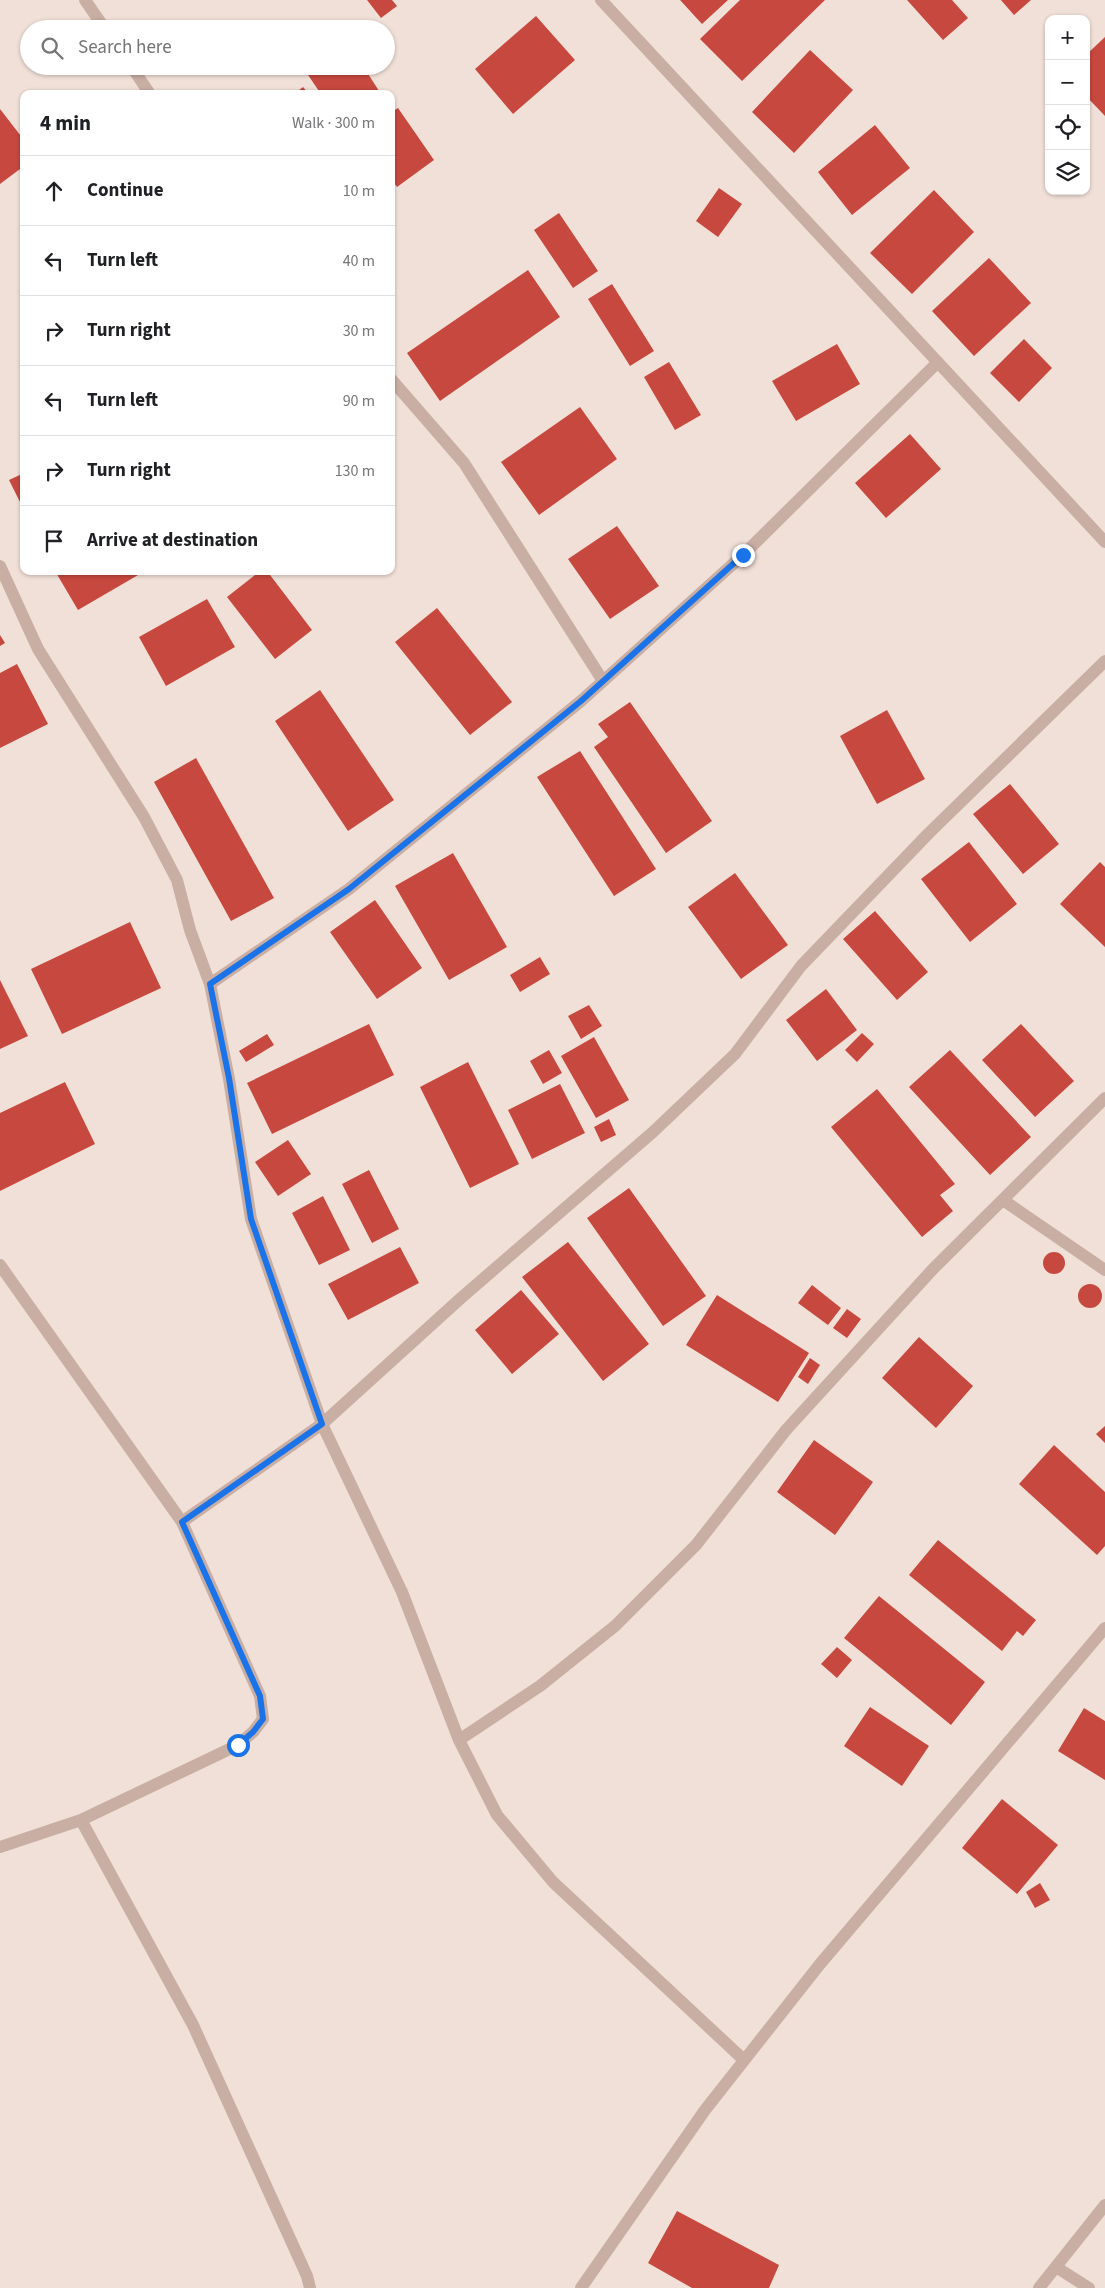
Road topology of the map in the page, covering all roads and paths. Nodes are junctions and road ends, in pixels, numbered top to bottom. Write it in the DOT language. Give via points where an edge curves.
graph roads {
  1 [pos="85,0"];
  2 [pos="601,0"];
  3 [pos="99,20"];
  4 [pos="137,75"];
  5 [pos="147,90"];
  6 [pos="938,362"];
  7 [pos="395,384"];
  8 [pos="1105,542"];
  9 [pos="0,566"];
  10 [pos="1105,662"];
  11 [pos="603,681"];
  12 [pos="210,984"];
  13 [pos="1105,1098"];
  14 [pos="1003,1200"];
  15 [pos="0,1265"];
  16 [pos="1105,1270"];
  17 [pos="322,1424"];
  18 [pos="182,1522"];
  19 [pos="1105,1628"];
  20 [pos="459,1740"];
  21 [pos="81,1820"];
  22 [pos="0,1847"];
  23 [pos="744,2060"];
  24 [pos="1105,2205"];
  25 [pos="1056,2267"];
  26 [pos="310,2288"];
  27 [pos="581,2288"];
  28 [pos="1039,2288"];
  29 [pos="1089,2288"];
  1 -- 3 [label="street"];
  2 -- 6 [label="street"];
  4 -- 5 [label="street"];
  6 -- 8 [label="street"];
  6 -- 11 [label="street" via="743,555"];
  7 -- 11 [label="street" via="464,463"];
  9 -- 12 [label="street" via="38,649 144,817 177,880 190,930"];
  10 -- 17 [label="street" via="928,834 801,966 735,1054 653,1132 461,1298"];
  11 -- 12 [label="street" via="349,889"];
  12 -- 17 [label="street" via="229,1078 251,1219"];
  13 -- 14 [label="street"];
  14 -- 16 [label="street"];
  14 -- 20 [label="street" via="933,1269 786,1430 696,1545 615,1626 540,1686"];
  15 -- 18 [label="street"];
  17 -- 18 [label="street"];
  17 -- 20 [label="street" via="402,1592"];
  18 -- 21 [label="street" via="260,1696 263,1719 238,1745"];
  19 -- 23 [label="street" via="820,1964"];
  20 -- 23 [label="street" via="497,1815 553,1882"];
  21 -- 22 [label="street"];
  21 -- 26 [label="street" via="193,2025"];
  23 -- 27 [label="street" via="705,2110"];
  24 -- 25 [label="street"];
  25 -- 28 [label="street"];
  25 -- 29 [label="street"];
}
